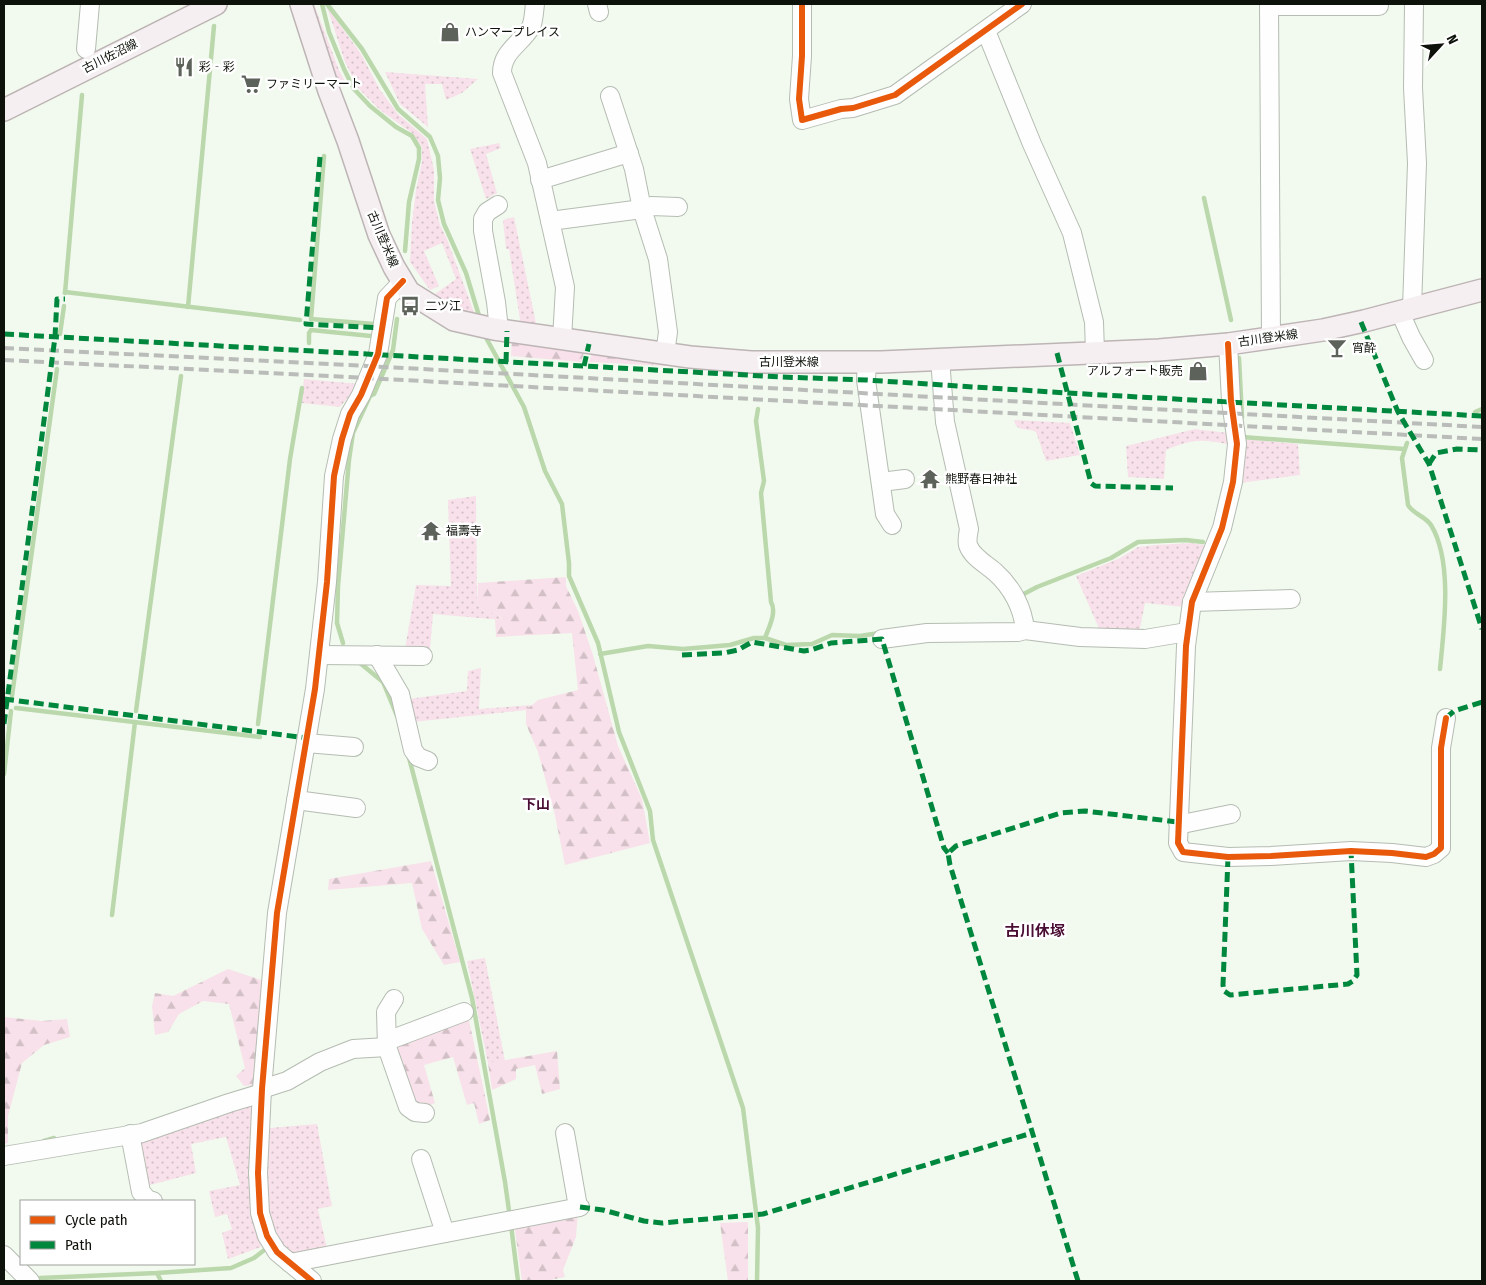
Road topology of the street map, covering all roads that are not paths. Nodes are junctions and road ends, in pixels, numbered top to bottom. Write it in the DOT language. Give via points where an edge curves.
graph roads {
  1 [pos="90,4"];
  2 [pos="216,4"];
  3 [pos="301,4"];
  4 [pos="535,4"];
  5 [pos="802,4"];
  6 [pos="1022,4"];
  7 [pos="1414,4"];
  8 [pos="1269,5"];
  9 [pos="1379,6"];
  10 [pos="986,31"];
  11 [pos="86,49"];
  12 [pos="610,96"];
  13 [pos="4,110"];
  14 [pos="629,153"];
  15 [pos="540,180"];
  16 [pos="498,205"];
  17 [pos="678,207"];
  18 [pos="642,209"];
  19 [pos="550,221"];
  20 [pos="403,282"];
  21 [pos="1482,290"];
  22 [pos="1406,310"];
  23 [pos="496,329"];
  24 [pos="1271,338"];
  25 [pos="562,340"];
  26 [pos="1228,344"];
  27 [pos="1095,352"];
  28 [pos="665,354"];
  29 [pos="940,359"];
  30 [pos="1424,360"];
  31 [pos="867,362"];
  32 [pos="905,479"];
  33 [pos="881,482"];
  34 [pos="892,525"];
  35 [pos="1291,599"];
  36 [pos="1192,602"];
  37 [pos="1025,630"];
  38 [pos="1187,632"];
  39 [pos="882,639"];
  40 [pos="319,655"];
  41 [pos="377,655"];
  42 [pos="423,656"];
  43 [pos="1446,718"];
  44 [pos="306,743"];
  45 [pos="354,747"];
  46 [pos="428,761"];
  47 [pos="296,800"];
  48 [pos="356,808"];
  49 [pos="1231,814"];
  50 [pos="1181,822"];
  51 [pos="394,999"];
  52 [pos="464,1012"];
  53 [pos="387,1044"];
  54 [pos="262,1091"];
  55 [pos="425,1113"];
  56 [pos="566,1133"];
  57 [pos="130,1134"];
  58 [pos="4,1156"];
  59 [pos="421,1159"];
  60 [pos="148,1200"];
  61 [pos="445,1234"];
  62 [pos="4,1255"];
  63 [pos="290,1263"];
  64 [pos="30,1281"];
  65 [pos="312,1281"];
  1 -- 11 [label="street"];
  2 -- 13 [label="main road, 古川佐沼線"];
  3 -- 20 [label="main road, 古川登米線" via="379,235"];
  4 -- 15 [label="street" via="532,25 509,51 502,64 502,73 537,164"];
  5 -- 10 [label="street" via="799,99 802,120 895,95"];
  6 -- 10 [label="street"];
  7 -- 22 [label="street" via="1413,88 1417,163"];
  8 -- 9 [label="street"];
  8 -- 24 [label="street"];
  10 -- 27 [label="street" via="1072,234 1094,322"];
  12 -- 14 [label="street"];
  14 -- 15 [label="street"];
  14 -- 18 [label="street"];
  15 -- 19 [label="street"];
  16 -- 23 [label="street" via="483,219 496,302"];
  17 -- 18 [label="street"];
  18 -- 19 [label="street"];
  18 -- 28 [label="street" via="658,259 668,332"];
  19 -- 25 [label="street" via="565,287"];
  20 -- 23 [label="main road, 古川登米線" via="410,292 454,320"];
  20 -- 40 [label="street" via="387,298 378,354 362,395 350,414 342,440 334,476"];
  21 -- 22 [label="main road, 古川登米線"];
  22 -- 24 [label="main road, 古川登米線" via="1323,330"];
  22 -- 30 [label="street" via="1411,337"];
  23 -- 25 [label="main road, 古川登米線"];
  24 -- 26 [label="main road, 古川登米線"];
  25 -- 28 [label="main road, 古川登米線"];
  26 -- 27 [label="main road, 古川登米線"];
  26 -- 36 [label="street" via="1237,444 1233,482 1222,528"];
  27 -- 29 [label="main road, 古川登米線"];
  28 -- 31 [label="main road, 古川登米線" via="751,362"];
  29 -- 31 [label="main road, 古川登米線"];
  29 -- 37 [label="street" via="945,422 969,529 968,545 976,557 1010,588 1024,618"];
  31 -- 33 [label="street" via="866,380"];
  32 -- 33 [label="street"];
  33 -- 34 [label="street" via="885,514"];
  35 -- 36 [label="street"];
  36 -- 38 [label="street"];
  37 -- 38 [label="street" via="1080,637 1145,639"];
  37 -- 39 [label="street" via="927,633"];
  38 -- 50 [label="street"];
  40 -- 41 [label="street"];
  40 -- 44 [label="street"];
  41 -- 42 [label="street"];
  41 -- 46 [label="street" via="397,686 413,750 418,758"];
  43 -- 50 [label="street" via="1442,748 1440,848 1434,854 1426,857 1351,851 1236,857 1183,852 1178,843"];
  44 -- 45 [label="street"];
  44 -- 47 [label="street"];
  47 -- 48 [label="street"];
  47 -- 54 [label="street" via="277,913"];
  49 -- 50 [label="street"];
  51 -- 53 [label="street" via="386,1012"];
  52 -- 53 [label="street"];
  53 -- 54 [label="street" via="354,1049"];
  53 -- 55 [label="street" via="408,1107"];
  54 -- 57 [label="street" via="142,1133"];
  54 -- 63 [label="street" via="258,1173 260,1213 277,1252"];
  56 -- 61 [label="street" via="579,1207"];
  57 -- 58 [label="street"];
  57 -- 60 [label="street" via="141,1192"];
  59 -- 61 [label="street"];
  61 -- 63 [label="street"];
  62 -- 64 [label="street"];
  63 -- 65 [label="street"];
}
